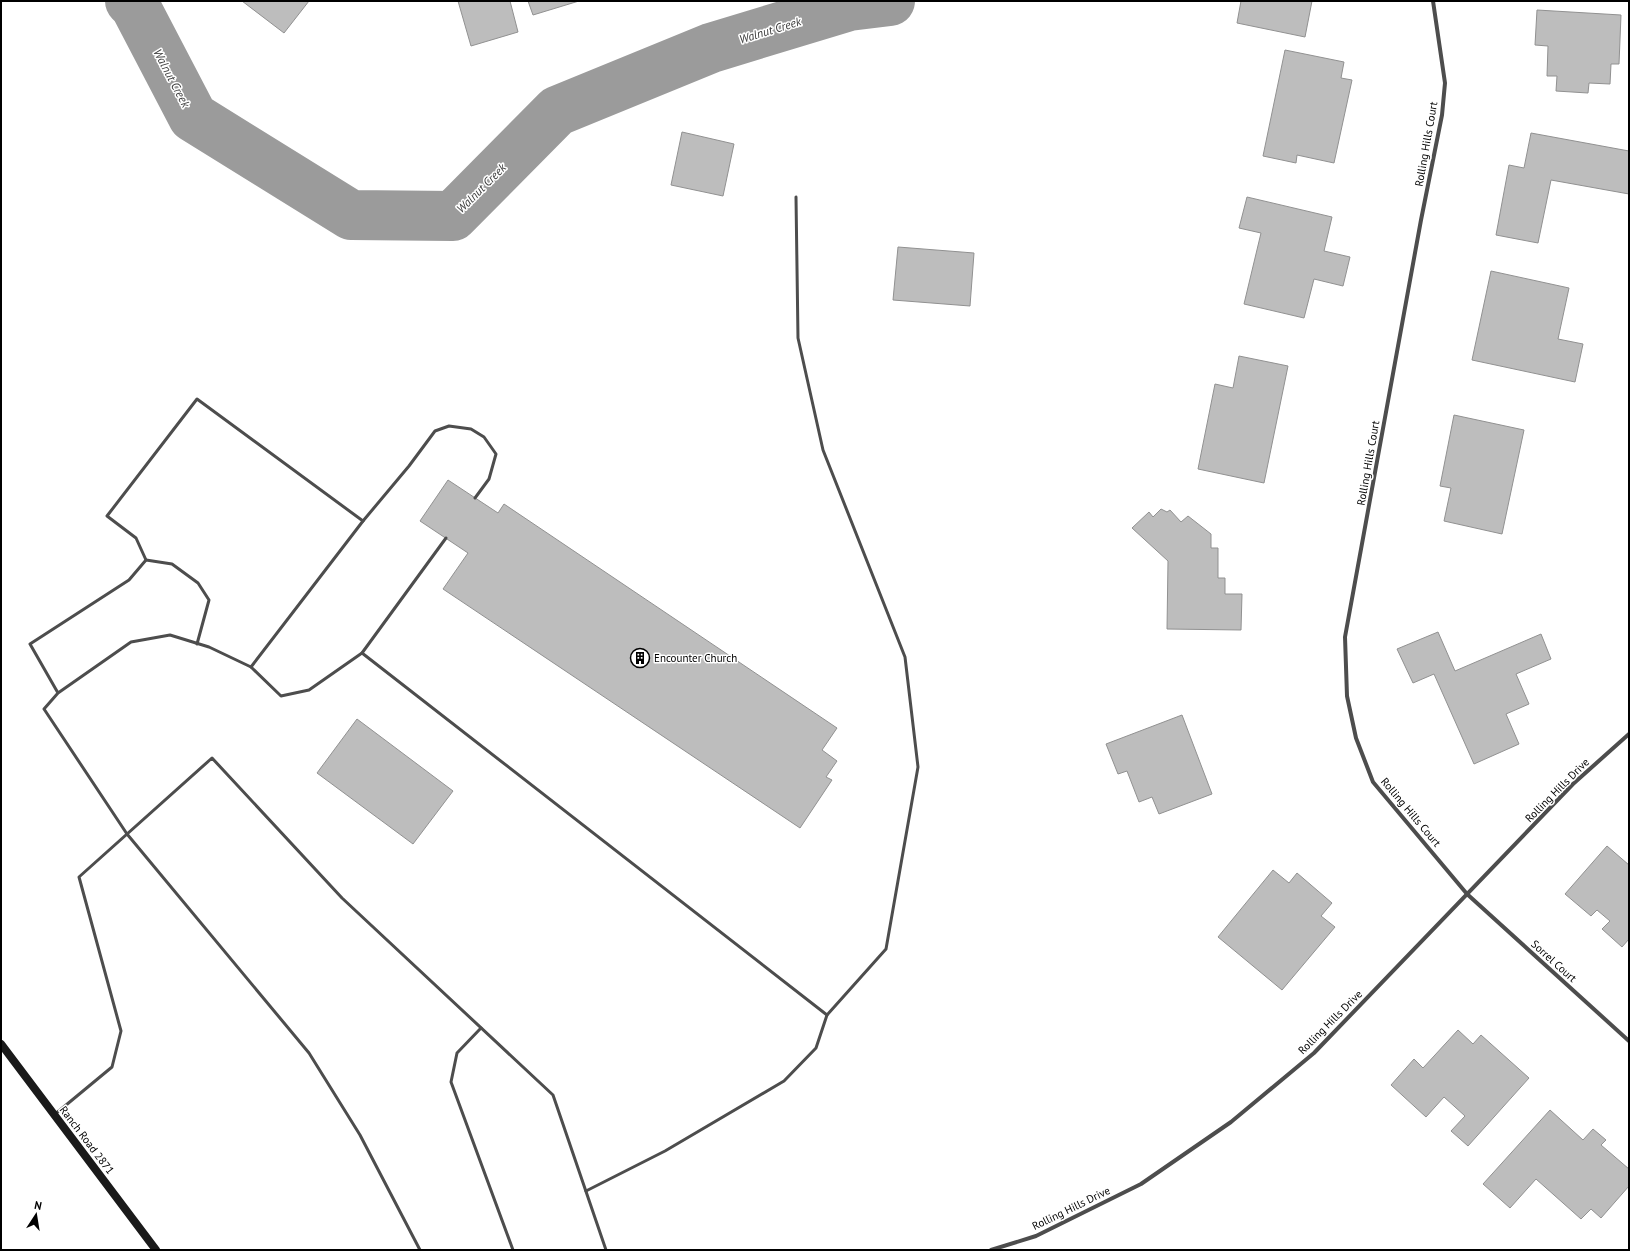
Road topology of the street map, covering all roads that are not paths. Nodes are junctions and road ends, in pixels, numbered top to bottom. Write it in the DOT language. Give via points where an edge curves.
graph roads {
  1 [pos="1433,1"];
  2 [pos="796,197"];
  3 [pos="475,498"];
  4 [pos="363,522"];
  5 [pos="446,538"];
  6 [pos="146,560"];
  7 [pos="197,644"];
  8 [pos="362,653"];
  9 [pos="251,667"];
  10 [pos="58,693"];
  11 [pos="1629,734"];
  12 [pos="127,834"];
  13 [pos="1467,894"];
  14 [pos="827,1015"];
  15 [pos="481,1028"];
  16 [pos="1629,1041"];
  17 [pos="1,1044"];
  18 [pos="54,1115"];
  19 [pos="586,1191"];
  20 [pos="156,1250"];
  21 [pos="420,1250"];
  22 [pos="513,1250"];
  23 [pos="606,1250"];
  24 [pos="991,1250"];
  1 -- 13 [label="street, Rolling Hills Court" via="1445,83 1442,115 1345,637 1346,696 1356,738 1373,782"];
  2 -- 14 [label="lane" via="798,338 823,450 905,657 918,767 886,949"];
  3 -- 4 [label="lane" via="489,479 496,454 484,437 471,429 449,426 435,431"];
  4 -- 6 [label="lane" via="197,399 107,516 136,538"];
  4 -- 9 [label="lane"];
  5 -- 8 [label="lane"];
  6 -- 7 [label="lane" via="172,564 198,583 209,600"];
  6 -- 10 [label="lane" via="129,580 30,644"];
  7 -- 9 [label="lane"];
  7 -- 10 [label="lane" via="170,635 131,642"];
  8 -- 9 [label="lane" via="309,690 281,696"];
  8 -- 14 [label="lane"];
  10 -- 12 [label="lane" via="44,709"];
  11 -- 13 [label="street, Rolling Hills Drive" via="1573,784"];
  12 -- 15 [label="lane" via="212,758 342,898"];
  12 -- 18 [label="lane" via="79,877 121,1030 112,1067"];
  12 -- 21 [label="lane" via="309,1053 360,1135"];
  13 -- 16 [label="street, Sorrel Court"];
  13 -- 24 [label="street, Rolling Hills Drive" via="1314,1053 1232,1122 1141,1184 1036,1236"];
  14 -- 19 [label="lane" via="816,1048 784,1081 665,1151"];
  15 -- 19 [label="lane" via="553,1095"];
  15 -- 22 [label="lane" via="457,1053 451,1082"];
  17 -- 18 [label="main road, Ranch Road 2871"];
  18 -- 20 [label="main road, Ranch Road 2871"];
  19 -- 23 [label="lane"];
}
